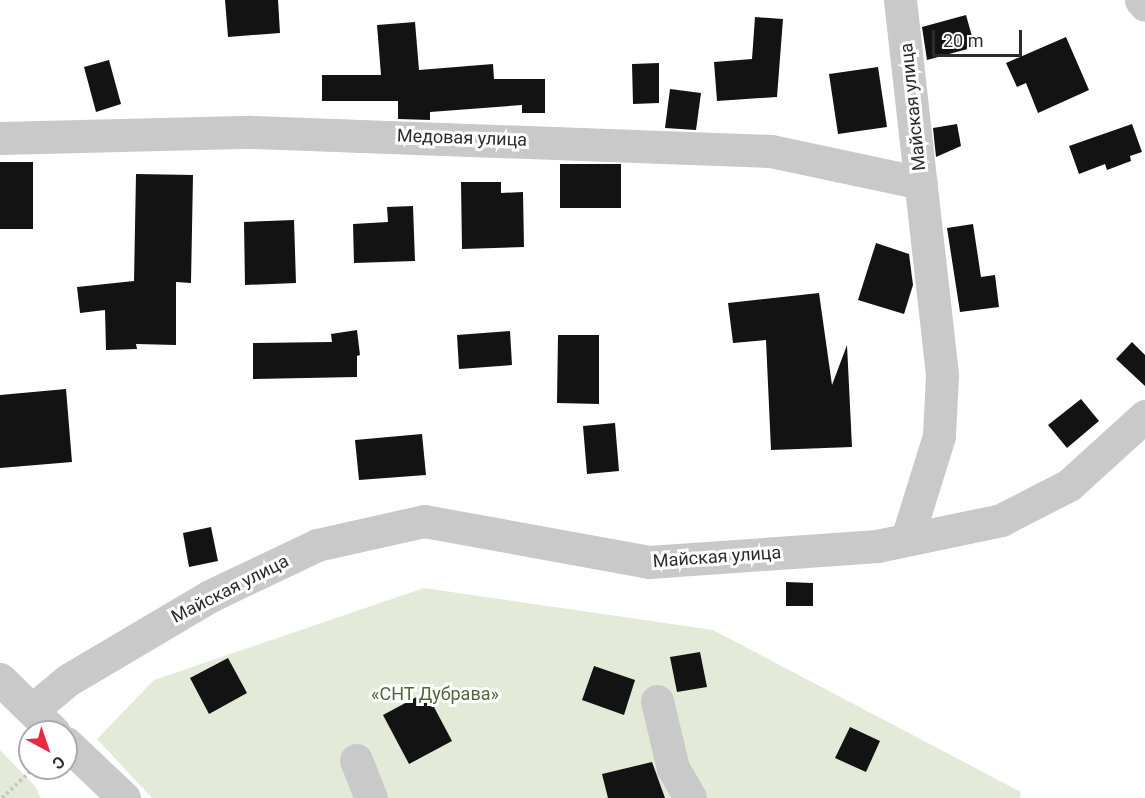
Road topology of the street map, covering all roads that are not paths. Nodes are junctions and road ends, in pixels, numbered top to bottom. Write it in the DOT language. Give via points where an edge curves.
graph roads {
  1 [pos="900,0"];
  2 [pos="1142,0"];
  3 [pos="1145,5"];
  4 [pos="0,138"];
  5 [pos="921,183"];
  6 [pos="1145,416"];
  7 [pos="907,539"];
  8 [pos="0,679"];
  9 [pos="657,701"];
  10 [pos="42,720"];
  11 [pos="44,720"];
  12 [pos="78,754"];
  13 [pos="356,760"];
  14 [pos="124,798"];
  15 [pos="371,798"];
  16 [pos="690,798"];
  1 -- 5 [label="street, Майская улица"];
  2 -- 3 [label="street"];
  4 -- 5 [label="street, Медовая улица" via="251,132 771,151"];
  5 -- 7 [label="street, Майская улица" via="942,376 939,436"];
  6 -- 7 [label="street" via="1070,485 1001,520"];
  7 -- 11 [label="street, Майская улица" via="877,546 649,562 424,521 317,545 210,596 68,680"];
  8 -- 10 [label="street"];
  9 -- 16 [label="street" via="673,768"];
  12 -- 14 [label="street"];
  13 -- 15 [label="street"];
}
